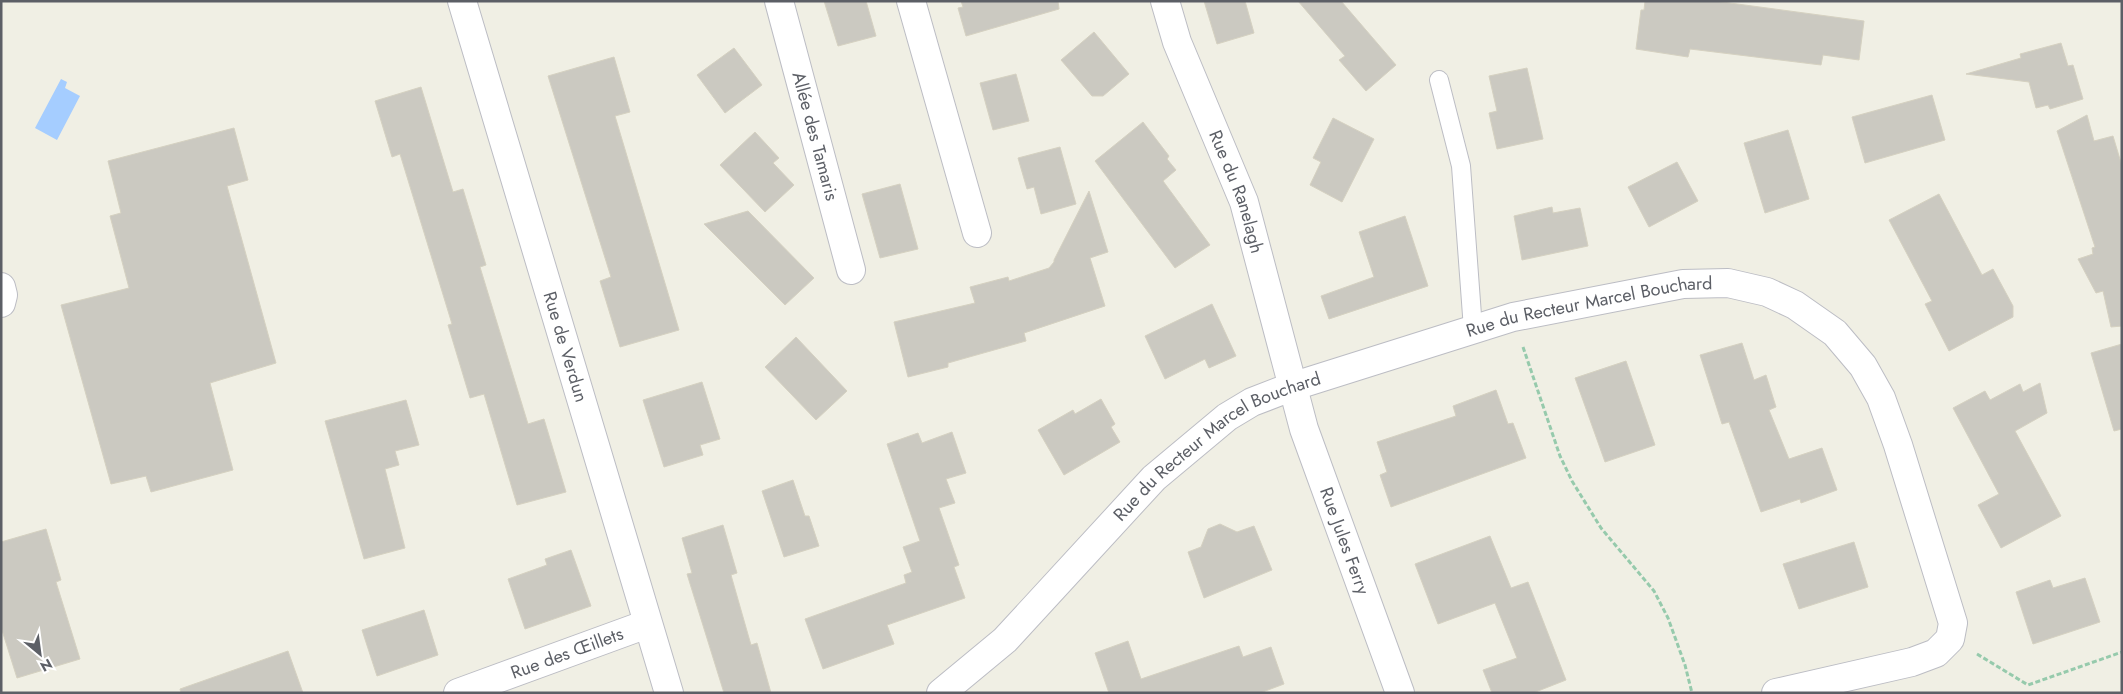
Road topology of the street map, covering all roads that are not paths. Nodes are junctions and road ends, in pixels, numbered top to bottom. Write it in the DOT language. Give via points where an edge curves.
graph roads {
  1 [pos="462,1"];
  2 [pos="779,1"];
  3 [pos="911,1"];
  4 [pos="1165,1"];
  5 [pos="1439,80"];
  6 [pos="977,233"];
  7 [pos="851,270"];
  8 [pos="1,286"];
  9 [pos="1,303"];
  10 [pos="1473,329"];
  11 [pos="1292,387"];
  12 [pos="647,624"];
  13 [pos="458,693"];
  14 [pos="669,693"];
  15 [pos="941,693"];
  16 [pos="1400,693"];
  17 [pos="1776,693"];
  1 -- 12 [label="street, Rue de Verdun"];
  2 -- 7 [label="street, Allée des Tamaris"];
  3 -- 6 [label="street"];
  4 -- 11 [label="street, Rue du Ranelagh" via="1178,42 1244,202"];
  5 -- 10 [label="lane" via="1461,166"];
  8 -- 9 [label="street"];
  10 -- 11 [label="street, Rue du Recteur Marcel Bouchard"];
  10 -- 17 [label="street, Rue du Recteur Marcel Bouchard" via="1513,316 1683,284 1728,283 1767,292 1795,305 1835,333 1863,366 1881,398 1949,604 1953,622 1950,639 1936,653 1912,662"];
  11 -- 15 [label="street, Rue du Recteur Marcel Bouchard" via="1252,402 1227,416 1154,478 1005,640"];
  11 -- 16 [label="street, Rue Jules Ferry" via="1304,429"];
  12 -- 13 [label="street, Rue des Œillets"];
  12 -- 14 [label="street, Rue de Verdun"];
}
